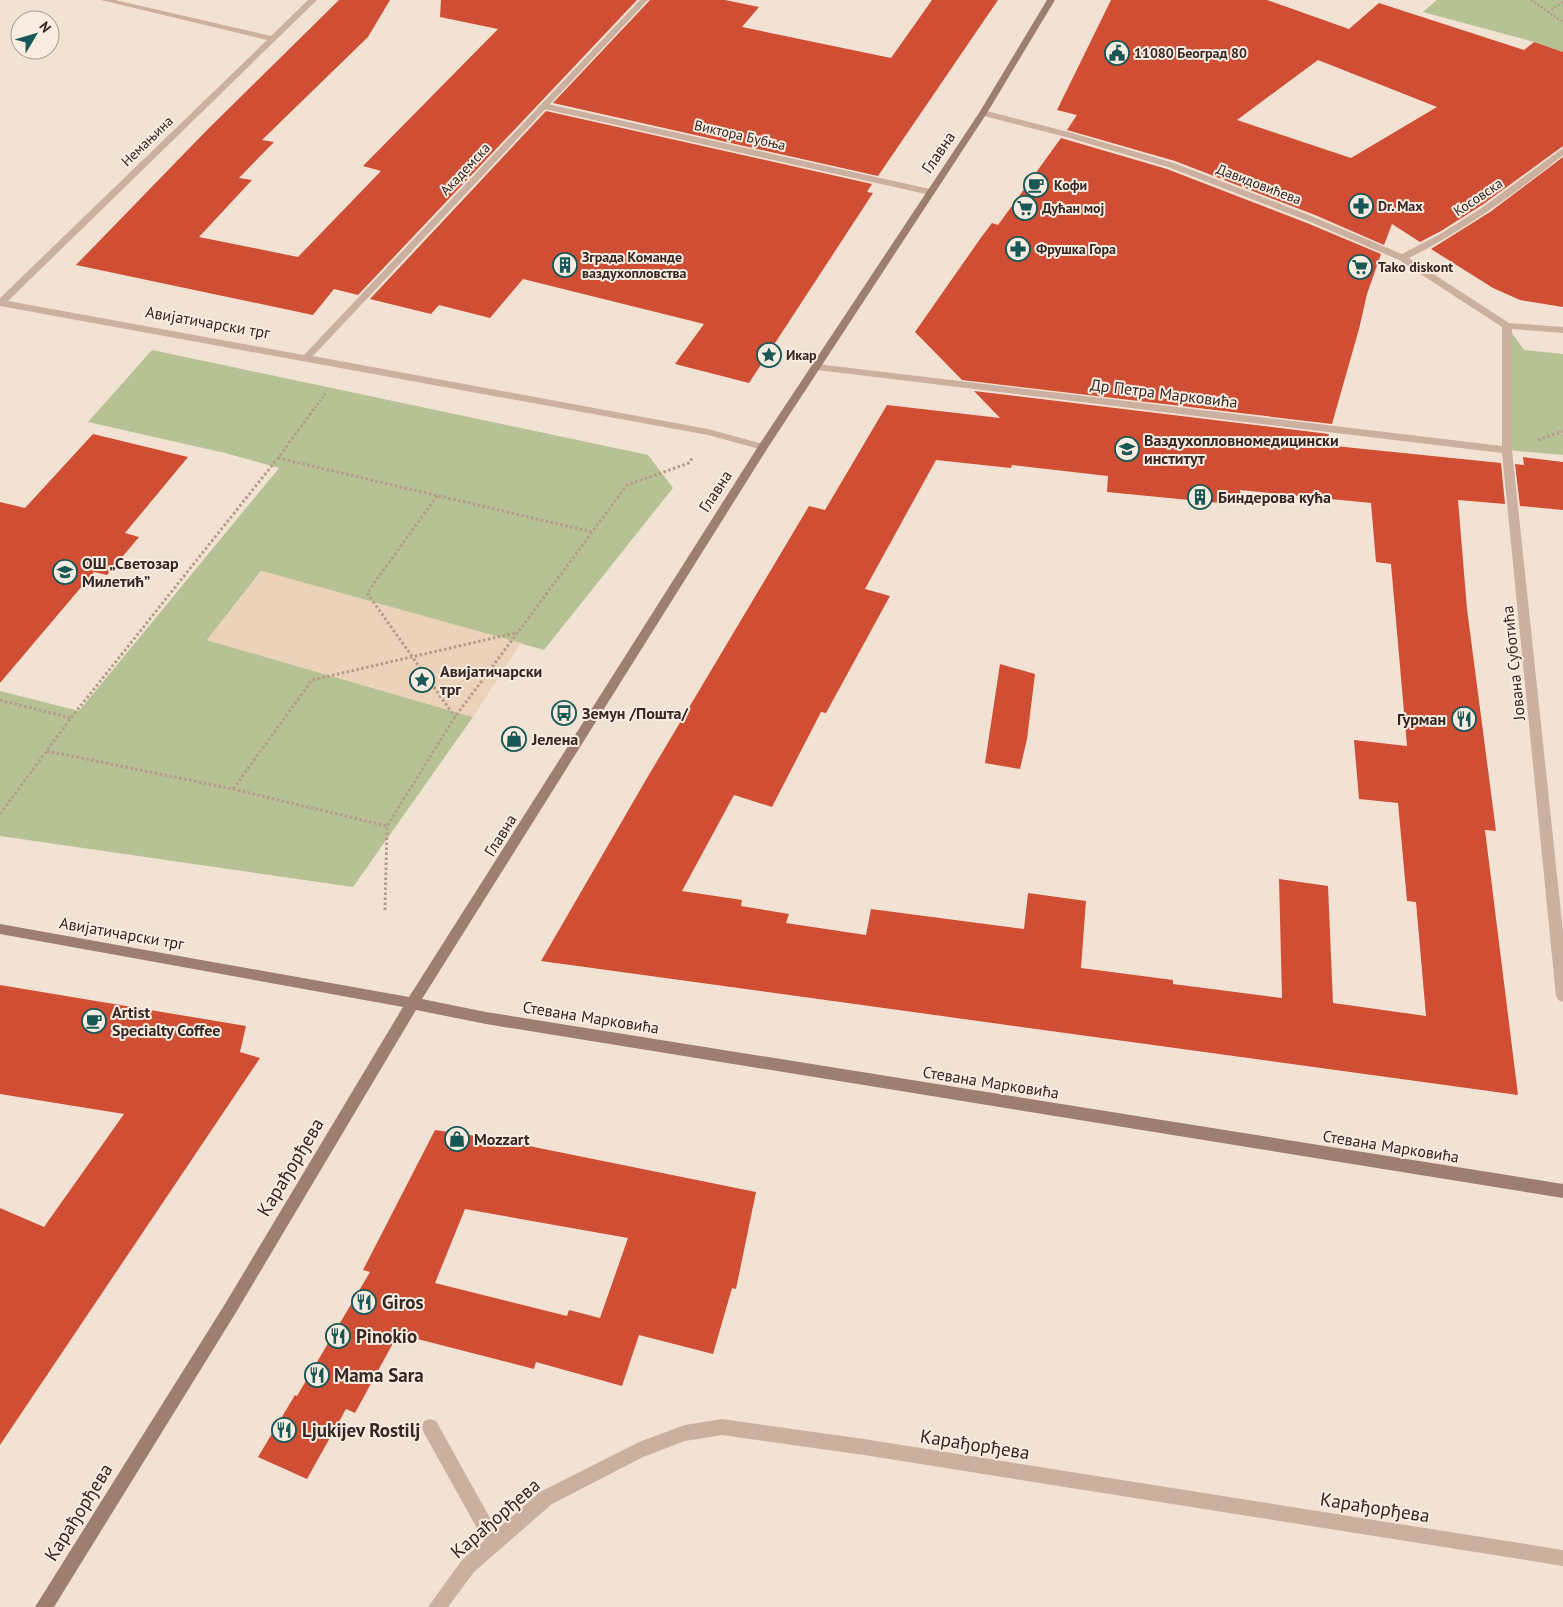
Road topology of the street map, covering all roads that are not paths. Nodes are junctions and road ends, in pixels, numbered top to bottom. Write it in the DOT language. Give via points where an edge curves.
graph roads {
  1 [pos="106,0"];
  2 [pos="314,0"];
  3 [pos="644,0"];
  4 [pos="1051,0"];
  5 [pos="271,39"];
  6 [pos="543,106"];
  7 [pos="983,113"];
  8 [pos="1563,152"];
  9 [pos="930,192"];
  10 [pos="1402,258"];
  11 [pos="0,302"];
  12 [pos="1507,326"];
  13 [pos="1563,330"];
  14 [pos="307,357"];
  15 [pos="817,366"];
  16 [pos="763,446"];
  17 [pos="1507,450"];
  18 [pos="0,929"];
  19 [pos="1563,996"];
  20 [pos="414,1004"];
  21 [pos="1563,1191"];
  22 [pos="430,1428"];
  23 [pos="494,1542"];
  24 [pos="1563,1558"];
  25 [pos="44,1607"];
  26 [pos="437,1607"];
  1 -- 5 [label="street"];
  2 -- 5 [label="street, Немањина"];
  3 -- 6 [label="street, Академска"];
  4 -- 7 [label="main road, Главна"];
  5 -- 11 [label="street, Немањина"];
  6 -- 9 [label="street, Виктора Бубња"];
  6 -- 14 [label="street, Академска"];
  7 -- 9 [label="main road, Главна"];
  7 -- 10 [label="street, Давидовићева" via="1171,165"];
  8 -- 10 [label="street, Косовска" via="1488,209"];
  9 -- 15 [label="main road, Главна"];
  10 -- 12 [label="street, Давидовићева"];
  11 -- 14 [label="street, Авијатичарски трг"];
  12 -- 13 [label="street"];
  12 -- 17 [label="street, Јована Суботића"];
  14 -- 16 [label="street, Авијатичарски трг" via="708,432"];
  15 -- 16 [label="main road, Главна"];
  15 -- 17 [label="street, Др Петра Марковића"];
  16 -- 20 [label="main road, Главна"];
  17 -- 19 [label="street, Јована Суботића"];
  18 -- 20 [label="main road, Авијатичарски трг"];
  20 -- 21 [label="main road, Стевана Марковића"];
  20 -- 25 [label="main road, Карађорђева" via="230,1309"];
  22 -- 23 [label="street"];
  23 -- 24 [label="street, Карађорђева" via="546,1498 576,1481 656,1443 685,1433 722,1427"];
  23 -- 26 [label="street, Карађорђева" via="468,1566"];
}
